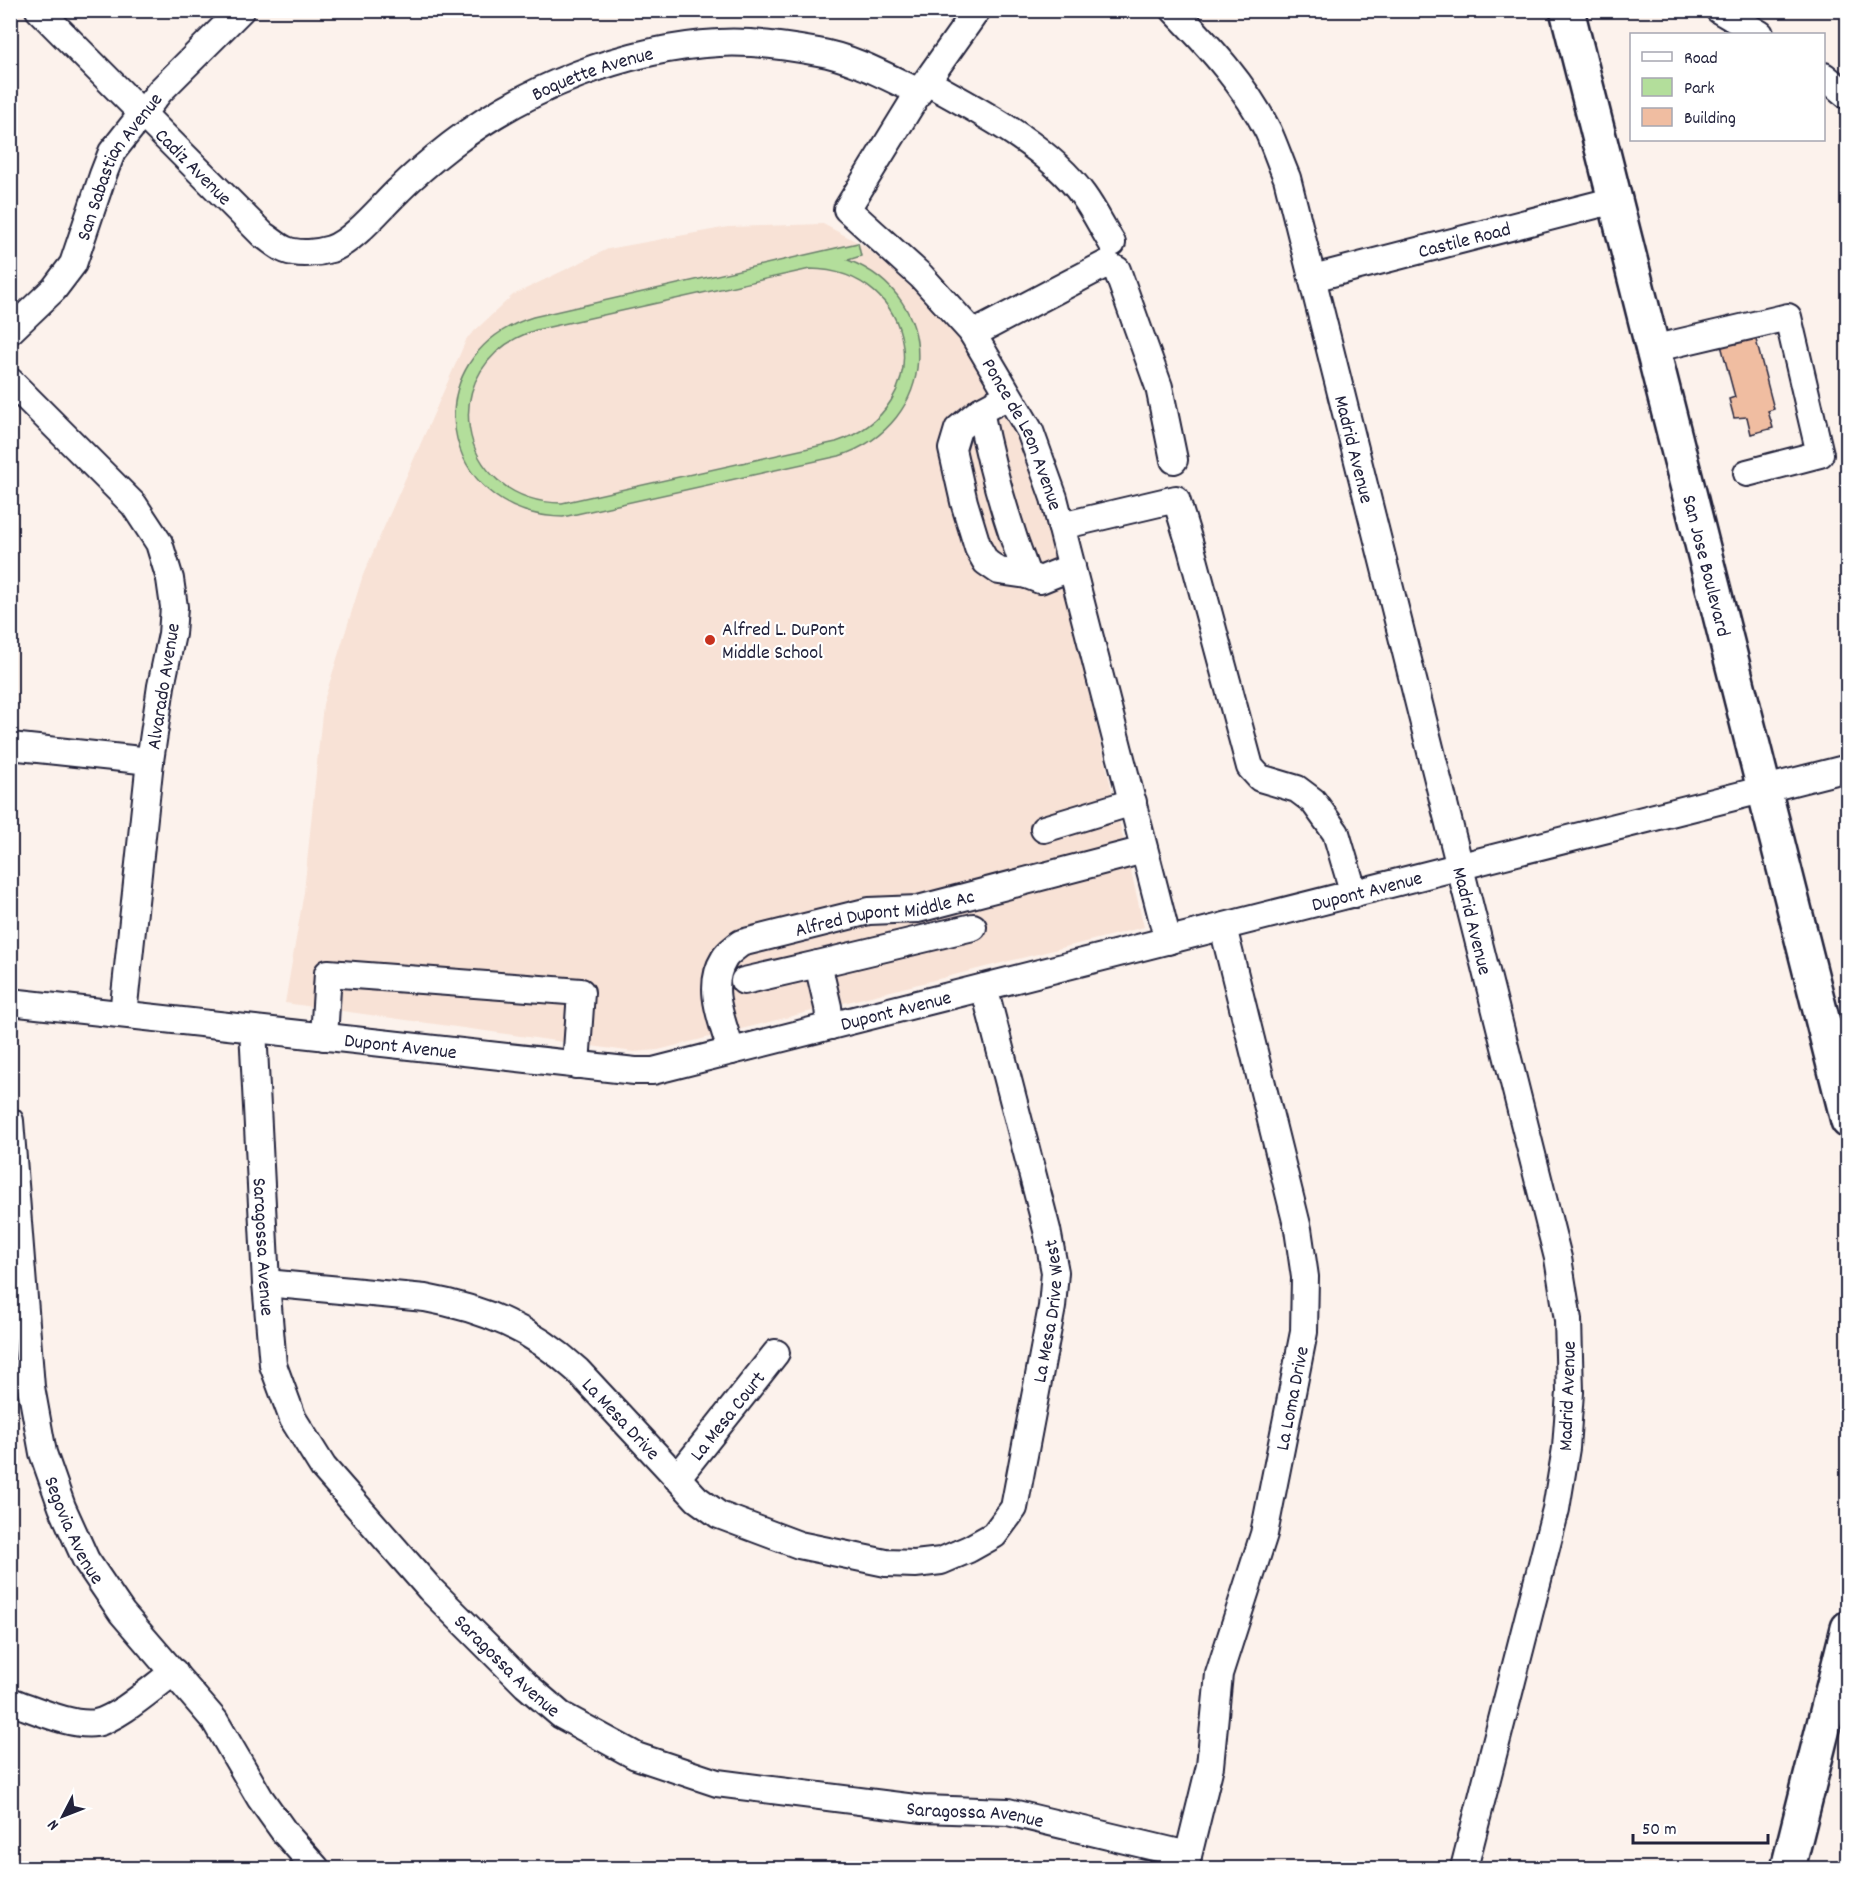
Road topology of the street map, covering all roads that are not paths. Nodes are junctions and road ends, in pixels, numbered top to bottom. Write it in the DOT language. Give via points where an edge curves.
graph roads {
  1 [pos="39,10"];
  2 [pos="241,10"];
  3 [pos="977,10"];
  4 [pos="1174,10"];
  5 [pos="1567,10"];
  6 [pos="1719,10"];
  7 [pos="1758,33"];
  8 [pos="1825,77"];
  9 [pos="923,87"];
  10 [pos="1848,96"];
  11 [pos="142,112"];
  12 [pos="1614,200"];
  13 [pos="1112,243"];
  14 [pos="309,253"];
  15 [pos="1313,278"];
  16 [pos="10,331"];
  17 [pos="974,334"];
  18 [pos="1652,349"];
  19 [pos="10,381"];
  20 [pos="1008,396"];
  21 [pos="980,411"];
  22 [pos="1174,460"];
  23 [pos="1747,473"];
  24 [pos="1061,526"];
  25 [pos="1072,567"];
  26 [pos="1027,575"];
  27 [pos="10,746"];
  28 [pos="150,761"];
  29 [pos="1848,768"];
  30 [pos="1764,790"];
  31 [pos="1132,802"];
  32 [pos="1044,829"];
  33 [pos="1144,850"];
  34 [pos="1461,867"];
  35 [pos="1354,894"];
  36 [pos="973,927"];
  37 [pos="1223,927"];
  38 [pos="1168,941"];
  39 [pos="818,964"];
  40 [pos="744,981"];
  41 [pos="984,987"];
  42 [pos="10,1002"];
  43 [pos="123,1014"];
  44 [pos="830,1026"];
  45 [pos="253,1029"];
  46 [pos="324,1037"];
  47 [pos="731,1051"];
  48 [pos="576,1065"];
  49 [pos="10,1121"];
  50 [pos="1848,1121"];
  51 [pos="266,1283"];
  52 [pos="776,1353"];
  53 [pos="677,1478"];
  54 [pos="969,1550"];
  55 [pos="1845,1650"];
  56 [pos="174,1672"];
  57 [pos="10,1701"];
  58 [pos="1838,1710"];
  59 [pos="1186,1862"];
  60 [pos="316,1869"];
  61 [pos="1464,1869"];
  62 [pos="1788,1869"];
  1 -- 11 [label="street, Cadiz Avenue"];
  2 -- 11 [label="street, San Sabastian Avenue"];
  3 -- 9 [label="street, Ponce de Leon Avenue"];
  4 -- 15 [label="street, Madrid Avenue" via="1241,87 1268,131 1287,178"];
  5 -- 12 [label="main road, San Jose Boulevard"];
  6 -- 7 [label="street"];
  8 -- 10 [label="street"];
  9 -- 13 [label="street, Boquette Avenue" via="966,104 1052,164 1083,195"];
  9 -- 14 [label="street, Boquette Avenue" via="820,52 769,45 720,43 608,63 501,112 452,144 360,229 332,249"];
  9 -- 17 [label="street, Ponce de Leon Avenue" via="847,209 921,276"];
  11 -- 14 [label="street, Cadiz Avenue" via="263,235 286,250"];
  11 -- 16 [label="street, San Sabastian Avenue" via="112,152 73,264 54,289"];
  12 -- 15 [label="street, Castile Road"];
  12 -- 18 [label="main road, San Jose Boulevard"];
  15 -- 34 [label="street, Madrid Avenue"];
  17 -- 20 [label="street, Ponce de Leon Avenue"];
  17 -- 22 [label="street" via="1106,264 1117,270 1159,387"];
  18 -- 23 [label="street" via="1788,317 1820,454"];
  18 -- 30 [label="main road, San Jose Boulevard"];
  19 -- 28 [label="street, Alvarado Avenue" via="134,505 159,543 174,607"];
  20 -- 21 [label="street"];
  20 -- 24 [label="street, Ponce de Leon Avenue" via="1030,431"];
  21 -- 26 [label="street"];
  21 -- 26 [label="street" via="957,429 952,449 964,502 986,562 999,571"];
  24 -- 25 [label="street, Ponce de Leon Avenue"];
  24 -- 35 [label="street" via="1176,499 1250,767 1260,778 1297,789 1313,801 1336,832"];
  25 -- 26 [label="street" via="1040,580"];
  25 -- 31 [label="street, Ponce de Leon Avenue"];
  27 -- 28 [label="street"];
  28 -- 43 [label="street, Alvarado Avenue"];
  29 -- 30 [label="street, Dupont Avenue"];
  30 -- 34 [label="street, Dupont Avenue"];
  30 -- 50 [label="main road, San Jose Boulevard"];
  31 -- 32 [label="street"];
  31 -- 33 [label="street, Ponce de Leon Avenue"];
  33 -- 38 [label="street, Ponce de Leon Avenue"];
  33 -- 47 [label="street, Alfred Dupont Middle Ac" via="918,909 869,911 741,943 724,957 716,976 715,997"];
  34 -- 35 [label="street, Dupont Avenue"];
  34 -- 61 [label="street, Madrid Avenue" via="1558,1258 1568,1320 1570,1392 1556,1509"];
  35 -- 37 [label="street, Dupont Avenue"];
  36 -- 39 [label="street"];
  37 -- 38 [label="street, Dupont Avenue"];
  37 -- 59 [label="street, La Loma Drive" via="1298,1229 1305,1277 1304,1332 1264,1534 1219,1674 1210,1766"];
  38 -- 41 [label="street, Dupont Avenue"];
  39 -- 40 [label="street"];
  39 -- 44 [label="street"];
  41 -- 44 [label="street, Dupont Avenue"];
  41 -- 54 [label="street, La Mesa Drive West" via="1055,1272 1052,1307 1014,1509 994,1535"];
  42 -- 43 [label="street, Dupont Avenue"];
  43 -- 45 [label="street, Dupont Avenue"];
  44 -- 47 [label="street, Dupont Avenue"];
  45 -- 46 [label="street, Dupont Avenue"];
  45 -- 51 [label="street, Saragossa Avenue"];
  46 -- 48 [label="street, Dupont Avenue"];
  46 -- 48 [label="street" via="328,972 581,992"];
  47 -- 48 [label="street, Dupont Avenue" via="653,1071"];
  49 -- 56 [label="street, Segovia Avenue" via="24,1319 43,1453 86,1560 122,1613"];
  51 -- 53 [label="street, La Mesa Drive" via="447,1302 526,1331 577,1370"];
  51 -- 59 [label="street, Saragossa Avenue" via="273,1365 293,1419 323,1467 430,1589 561,1715 636,1756 717,1783 923,1809 1008,1812"];
  52 -- 53 [label="street, La Mesa Court"];
  53 -- 54 [label="street, La Mesa Drive" via="719,1515 799,1545 886,1563 915,1564 941,1561"];
  55 -- 58 [label="main road"];
  56 -- 57 [label="street" via="116,1715 95,1723 74,1722"];
  56 -- 60 [label="street, Segovia Avenue" via="215,1720 260,1798"];
  58 -- 62 [label="main road"];
}
